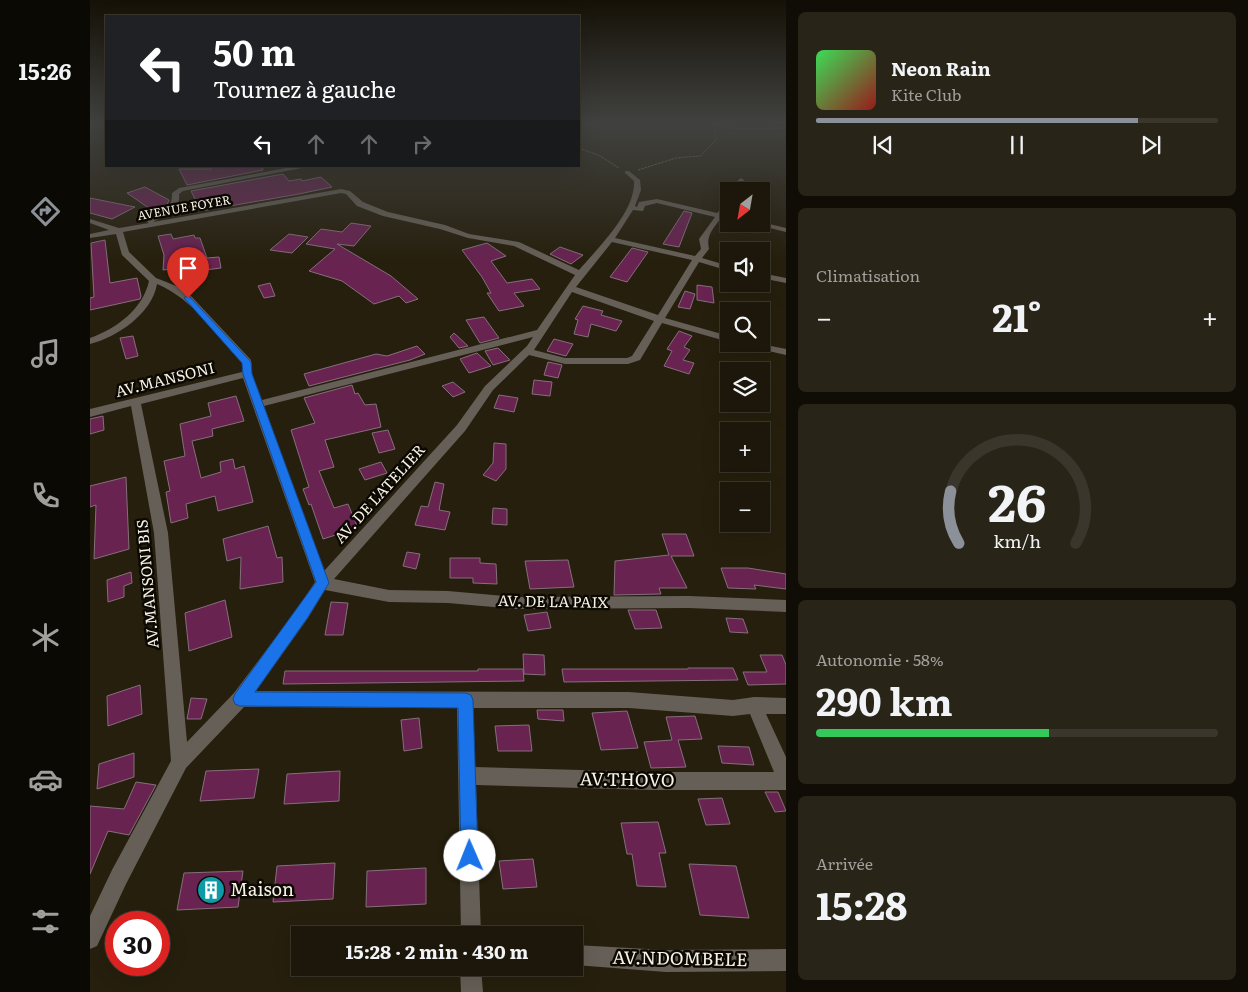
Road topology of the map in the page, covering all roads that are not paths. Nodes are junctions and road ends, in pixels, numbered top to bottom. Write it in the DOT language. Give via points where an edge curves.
graph roads {
  1 [pos="296,168"];
  2 [pos="627,172"];
  3 [pos="631,208"];
  4 [pos="720,216"];
  5 [pos="90,221"];
  6 [pos="720,221"];
  7 [pos="770,227"];
  8 [pos="130,229"];
  9 [pos="786,230"];
  10 [pos="119,231"];
  11 [pos="90,236"];
  12 [pos="610,239"];
  13 [pos="697,259"];
  14 [pos="720,266"];
  15 [pos="580,274"];
  16 [pos="770,277"];
  17 [pos="154,280"];
  18 [pos="786,281"];
  19 [pos="570,288"];
  20 [pos="659,319"];
  21 [pos="541,332"];
  22 [pos="720,336"];
  23 [pos="90,340"];
  24 [pos="770,348"];
  25 [pos="526,351"];
  26 [pos="786,352"];
  27 [pos="247,374"];
  28 [pos="136,404"];
  29 [pos="259,404"];
  30 [pos="90,414"];
  31 [pos="322,583"];
  32 [pos="786,606"];
  33 [pos="240,699"];
  34 [pos="466,700"];
  35 [pos="754,705"];
  36 [pos="786,706"];
  37 [pos="180,762"];
  38 [pos="469,776"];
  39 [pos="786,780"];
  40 [pos="471,926"];
  41 [pos="90,939"];
  42 [pos="583,956"];
  43 [pos="786,960"];
  44 [pos="471,976"];
  45 [pos="472,992"];
  1 -- 8 [label="street" via="181,189 175,193 176,201 170,212"];
  2 -- 3 [label="street, AV. DE L'ATELIER" via="637,180 638,190"];
  3 -- 4 [label="street" via="640,210 642,204 657,201"];
  3 -- 12 [label="street, AV. DE L'ATELIER"];
  5 -- 10 [label="street"];
  6 -- 13 [label="street" via="705,235 706,249"];
  7 -- 9 [label="street"];
  8 -- 10 [label="street, AVENUE FOYER"];
  8 -- 15 [label="street, AVENUE FOYER" via="341,190 348,192 360,204 386,214 468,236 516,244"];
  10 -- 11 [label="street, AVENUE FOYER"];
  10 -- 17 [label="street" via="124,253"];
  12 -- 13 [label="street"];
  12 -- 15 [label="street, AV. DE L'ATELIER"];
  13 -- 14 [label="street"];
  13 -- 20 [label="street"];
  15 -- 19 [label="street, AV. DE L'ATELIER"];
  16 -- 18 [label="street"];
  17 -- 23 [label="street" via="154,290 135,312 106,336"];
  17 -- 27 [label="street" via="188,298 247,362"];
  19 -- 20 [label="street"];
  19 -- 21 [label="street, AV. DE L'ATELIER"];
  20 -- 22 [label="street"];
  20 -- 25 [label="street" via="632,360 565,361"];
  21 -- 25 [label="street, AV. DE L'ATELIER"];
  21 -- 29 [label="street"];
  24 -- 26 [label="street"];
  25 -- 31 [label="street, AV. DE L'ATELIER" via="489,388 461,428"];
  27 -- 28 [label="street, AV.MANSONI"];
  27 -- 29 [label="street"];
  28 -- 30 [label="street, AV.MANSONI"];
  28 -- 37 [label="street, AV.MANSONI BIS" via="161,533"];
  29 -- 31 [label="street"];
  31 -- 32 [label="street, AV. DE LA PAIX" via="389,596 515,603 689,602"];
  31 -- 33 [label="street, AV. DE L'ATELIER"];
  33 -- 34 [label="street"];
  33 -- 37 [label="street, AV. DE L'ATELIER"];
  34 -- 35 [label="street" via="628,700 733,708"];
  34 -- 38 [label="street"];
  35 -- 36 [label="street"];
  35 -- 39 [label="street"];
  37 -- 41 [label="street, AV. DE L'ATELIER"];
  38 -- 39 [label="street, AV.THOVO" via="653,781"];
  38 -- 40 [label="street"];
  42 -- 43 [label="street, AV.NDOMBELE"];
  44 -- 45 [label="street"];
}
